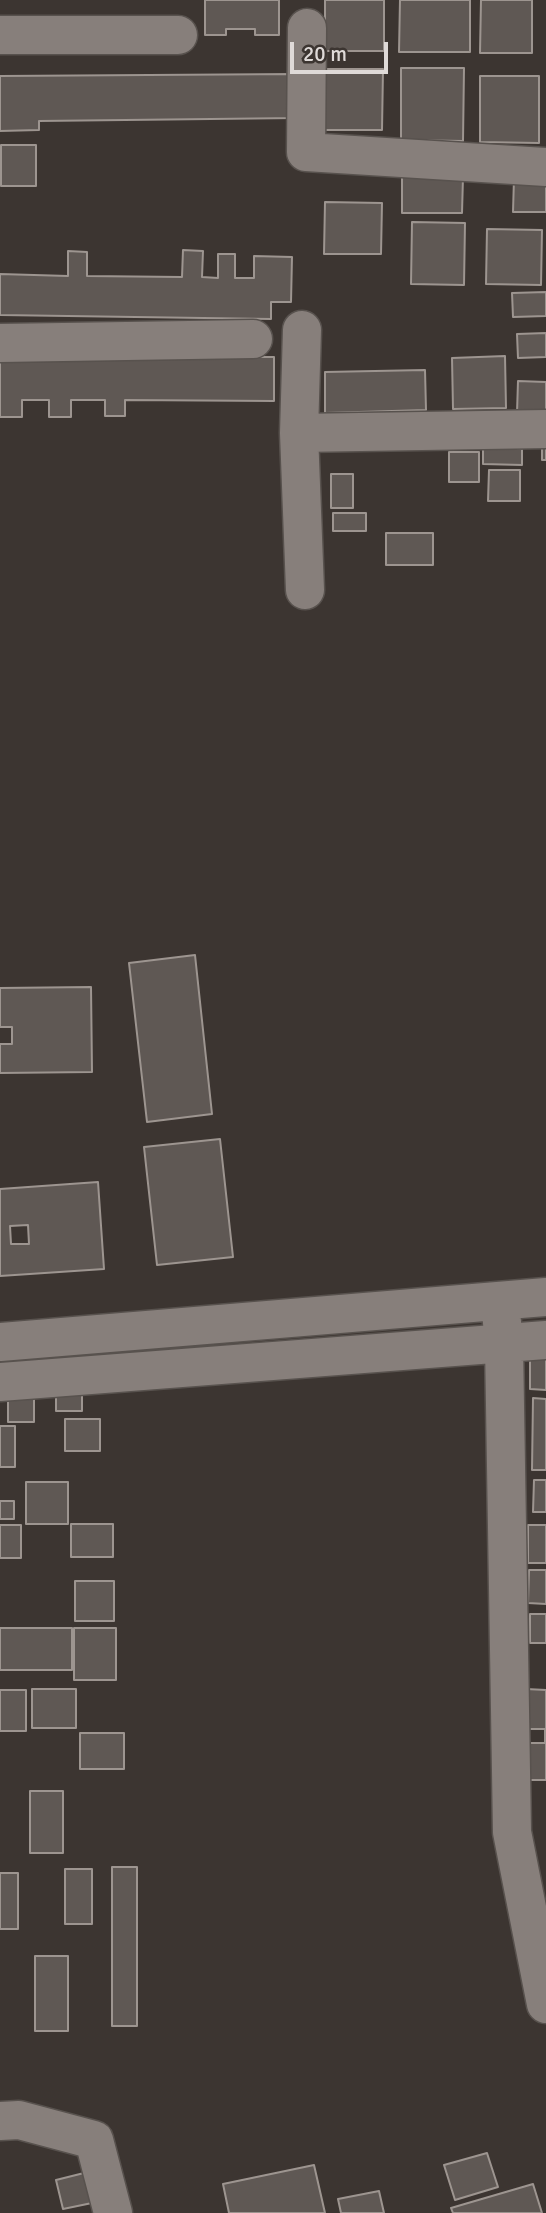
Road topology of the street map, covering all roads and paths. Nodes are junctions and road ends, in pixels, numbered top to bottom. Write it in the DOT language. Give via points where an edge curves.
graph roads {
  1 [pos="307,28"];
  2 [pos="0,35"];
  3 [pos="178,35"];
  4 [pos="546,167"];
  5 [pos="302,330"];
  6 [pos="253,339"];
  7 [pos="0,343"];
  8 [pos="546,429"];
  9 [pos="299,433"];
  10 [pos="304,590"];
  11 [pos="546,1297"];
  12 [pos="500,1301"];
  13 [pos="546,1340"];
  14 [pos="0,1342"];
  15 [pos="504,1344"];
  16 [pos="0,1382"];
  17 [pos="546,2004"];
  18 [pos="0,2121"];
  19 [pos="113,2213"];
  1 -- 4 [label="street" via="306,152"];
  2 -- 3 [label="street"];
  5 -- 9 [label="street"];
  6 -- 7 [label="street"];
  8 -- 9 [label="street"];
  9 -- 10 [label="street"];
  11 -- 12 [label="street"];
  12 -- 14 [label="street"];
  12 -- 15 [label="street"];
  13 -- 15 [label="street"];
  15 -- 16 [label="street"];
  15 -- 17 [label="street" via="512,1832"];
  18 -- 19 [label="street" via="19,2120 94,2140"];
}
